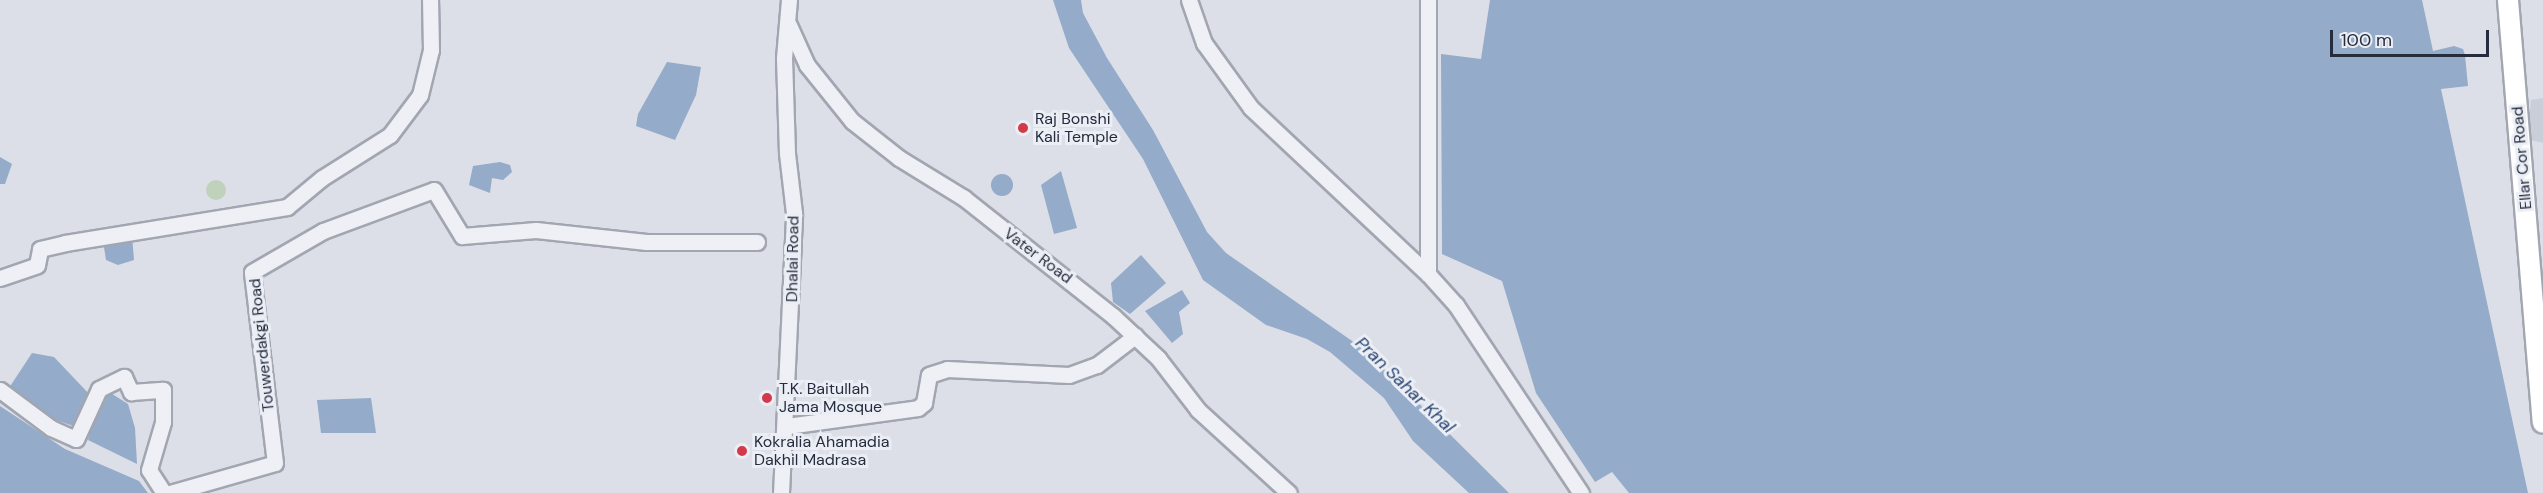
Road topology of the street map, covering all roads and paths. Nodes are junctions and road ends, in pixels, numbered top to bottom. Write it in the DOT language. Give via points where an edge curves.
graph roads {
  1 [pos="430,0"];
  2 [pos="789,0"];
  3 [pos="1189,0"];
  4 [pos="1428,0"];
  5 [pos="2508,0"];
  6 [pos="789,25"];
  7 [pos="757,242"];
  8 [pos="1428,274"];
  9 [pos="0,278"];
  10 [pos="1135,336"];
  11 [pos="2541,375"];
  12 [pos="0,390"];
  13 [pos="2543,423"];
  14 [pos="787,426"];
  15 [pos="205,489"];
  16 [pos="164,493"];
  17 [pos="170,493"];
  18 [pos="781,493"];
  19 [pos="1289,493"];
  20 [pos="1581,493"];
  1 -- 9 [label="street" via="431,50 420,95 390,135 322,177 286,207 40,249 37,265"];
  2 -- 6 [label="street, Dhalai Road"];
  3 -- 8 [label="street" via="1204,43 1251,108"];
  4 -- 8 [label="street"];
  5 -- 11 [label="main road, Ellar Cor Road"];
  6 -- 10 [label="street, Vater Road" via="807,65 852,121 891,153 964,198"];
  6 -- 14 [label="street, Dhalai Road" via="784,58 787,153 794,213"];
  7 -- 15 [label="street, Touwerdakgi Road" via="646,242 536,230 462,236 434,190 323,231 252,272 275,463"];
  8 -- 20 [label="street" via="1456,305"];
  10 -- 14 [label="street" via="1097,364 1070,375 947,369 929,375 924,403 918,408"];
  10 -- 19 [label="street, Vater Road" via="1176,378 1198,410"];
  11 -- 13 [label="main road, Ellar Cor Road"];
  12 -- 16 [label="street" via="51,428 76,440 99,389 124,377 131,392 163,390 163,422 149,470"];
  14 -- 18 [label="street, Dhalai Road"];
  15 -- 17 [label="street, Touwerdakgi Road"];
}
